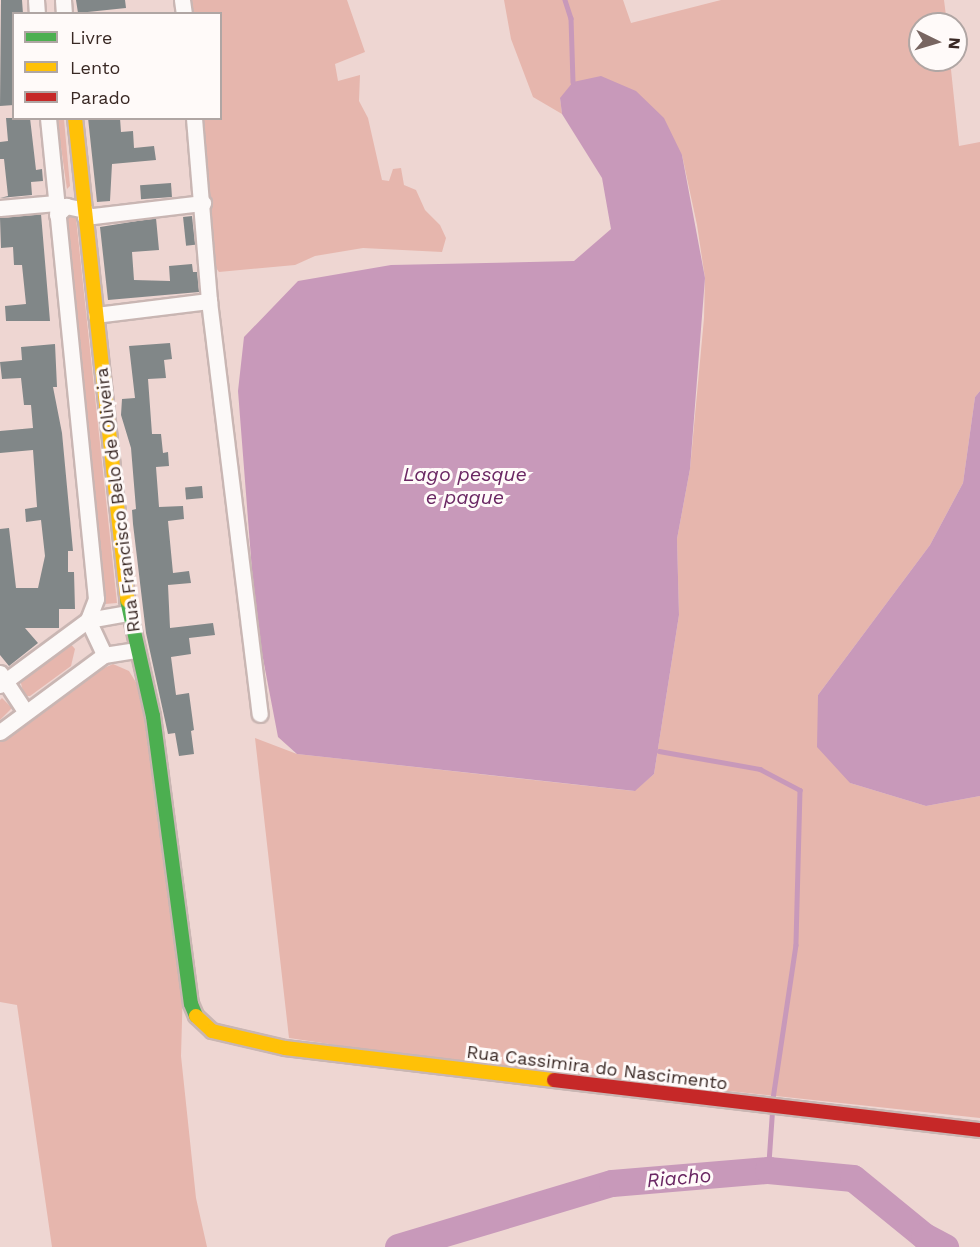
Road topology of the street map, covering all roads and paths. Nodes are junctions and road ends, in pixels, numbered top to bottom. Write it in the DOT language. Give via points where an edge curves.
graph roads {
  1 [pos="48,120"];
  2 [pos="75,120"];
  3 [pos="194,120"];
  4 [pos="82,188"];
  5 [pos="56,202"];
  6 [pos="203,203"];
  7 [pos="0,208"];
  8 [pos="85,213"];
  9 [pos="209,301"];
  10 [pos="96,315"];
  11 [pos="128,613"];
  12 [pos="88,620"];
  13 [pos="137,650"];
  14 [pos="104,655"];
  15 [pos="2,680"];
  16 [pos="25,711"];
  17 [pos="260,714"];
  18 [pos="0,732"];
  19 [pos="212,1031"];
  20 [pos="980,1130"];
  1 -- 5 [label="street, Rua Francisco Belo de Oliveira"];
  2 -- 4 [label="street, Rua Francisco Belo de Oliveira"];
  3 -- 6 [label="street"];
  4 -- 5 [label="street"];
  4 -- 8 [label="street, Rua Francisco Belo de Oliveira"];
  5 -- 7 [label="street"];
  5 -- 8 [label="street"];
  5 -- 12 [label="street, Rua Francisco Belo de Oliveira" via="96,599"];
  6 -- 8 [label="street"];
  6 -- 9 [label="street"];
  8 -- 10 [label="street, Rua Francisco Belo de Oliveira"];
  9 -- 10 [label="street"];
  9 -- 17 [label="street"];
  10 -- 11 [label="street, Rua Francisco Belo de Oliveira"];
  11 -- 12 [label="street"];
  11 -- 13 [label="street, Rua Francisco Belo de Oliveira"];
  12 -- 14 [label="street, Rua Francisco Belo de Oliveira"];
  12 -- 15 [label="street"];
  13 -- 14 [label="street"];
  13 -- 19 [label="street, Rua Francisco Belo de Oliveira" via="153,716 191,1004 198,1020"];
  14 -- 16 [label="street"];
  15 -- 16 [label="street"];
  16 -- 18 [label="street"];
  19 -- 20 [label="street, Rua Cassimira do Nascimento" via="285,1048"];
}
